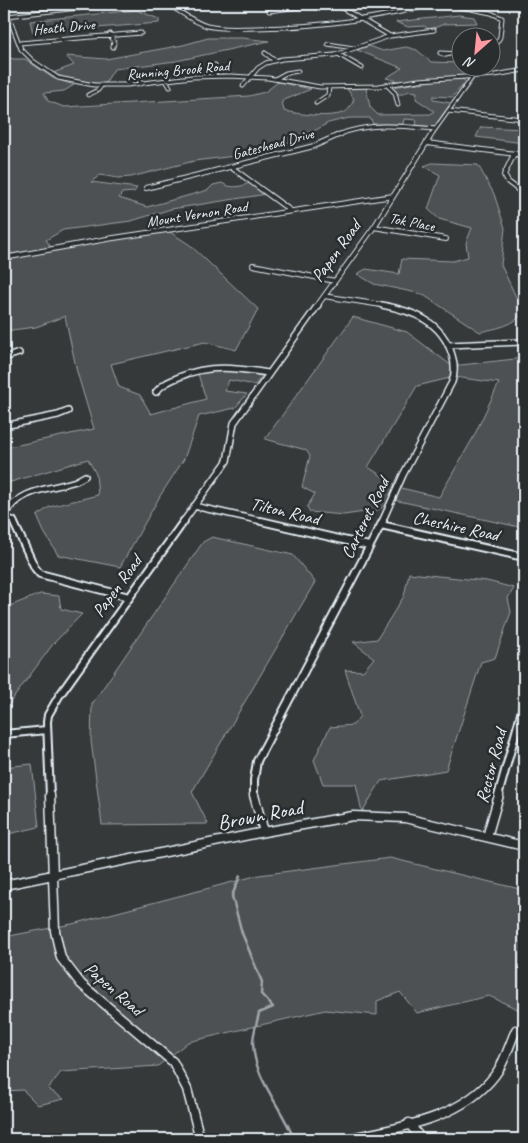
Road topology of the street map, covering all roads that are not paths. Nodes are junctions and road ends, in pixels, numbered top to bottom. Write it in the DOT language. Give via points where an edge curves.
graph roads {
  1 [pos="114,4"];
  2 [pos="167,4"];
  3 [pos="320,4"];
  4 [pos="335,4"];
  5 [pos="435,4"];
  6 [pos="446,4"];
  7 [pos="269,11"];
  8 [pos="5,14"];
  9 [pos="359,18"];
  10 [pos="434,30"];
  11 [pos="141,33"];
  12 [pos="110,34"];
  13 [pos="500,34"];
  14 [pos="390,36"];
  15 [pos="19,43"];
  16 [pos="328,44"];
  17 [pos="113,47"];
  18 [pos="353,48"];
  19 [pos="265,53"];
  20 [pos="338,54"];
  21 [pos="274,60"];
  22 [pos="215,65"];
  23 [pos="362,68"];
  24 [pos="524,70"];
  25 [pos="298,71"];
  26 [pos="500,73"];
  27 [pos="214,76"];
  28 [pos="250,76"];
  29 [pos="141,77"];
  30 [pos="452,78"];
  31 [pos="469,78"];
  32 [pos="276,79"];
  33 [pos="166,80"];
  34 [pos="142,84"];
  35 [pos="101,86"];
  36 [pos="243,86"];
  37 [pos="388,86"];
  38 [pos="329,87"];
  39 [pos="170,88"];
  40 [pos="88,95"];
  41 [pos="316,104"];
  42 [pos="398,105"];
  43 [pos="448,110"];
  44 [pos="524,119"];
  45 [pos="435,129"];
  46 [pos="426,143"];
  47 [pos="514,154"];
  48 [pos="524,155"];
  49 [pos="231,167"];
  50 [pos="146,188"];
  51 [pos="524,194"];
  52 [pos="394,196"];
  53 [pos="377,198"];
  54 [pos="389,203"];
  55 [pos="291,211"];
  56 [pos="374,227"];
  57 [pos="446,239"];
  58 [pos="4,258"];
  59 [pos="253,265"];
  60 [pos="335,281"];
  61 [pos="324,296"];
  62 [pos="524,342"];
  63 [pos="448,345"];
  64 [pos="19,354"];
  65 [pos="4,358"];
  66 [pos="268,373"];
  67 [pos="156,392"];
  68 [pos="68,411"];
  69 [pos="4,426"];
  70 [pos="85,476"];
  71 [pos="194,506"];
  72 [pos="5,514"];
  73 [pos="381,525"];
  74 [pos="369,546"];
  75 [pos="524,557"];
  76 [pos="129,597"];
  77 [pos="524,703"];
  78 [pos="47,730"];
  79 [pos="4,734"];
  80 [pos="264,832"];
  81 [pos="487,837"];
  82 [pos="524,846"];
  83 [pos="53,875"];
  84 [pos="4,885"];
  85 [pos="516,1030"];
  86 [pos="409,1123"];
  87 [pos="200,1139"];
  88 [pos="346,1139"];
  89 [pos="422,1139"];
  1 -- 8 [label="street"];
  2 -- 9 [label="street" via="201,24 219,28 294,27"];
  3 -- 7 [label="street"];
  4 -- 9 [label="street"];
  5 -- 9 [label="street"];
  6 -- 13 [label="street" via="502,18"];
  8 -- 15 [label="street, Running Brook Road"];
  9 -- 14 [label="street"];
  10 -- 14 [label="street"];
  11 -- 12 [label="street, Heath Drive"];
  12 -- 15 [label="street, Heath Drive"];
  12 -- 17 [label="street"];
  14 -- 18 [label="street"];
  15 -- 35 [label="street, Running Brook Road" via="26,54 58,78"];
  16 -- 18 [label="street"];
  18 -- 20 [label="street"];
  19 -- 21 [label="street"];
  20 -- 21 [label="street"];
  20 -- 23 [label="street"];
  21 -- 28 [label="street" via="258,66"];
  22 -- 27 [label="street"];
  24 -- 26 [label="street, Running Brook Road"];
  25 -- 32 [label="street"];
  27 -- 28 [label="street, Running Brook Road"];
  27 -- 33 [label="street, Running Brook Road"];
  28 -- 32 [label="street, Running Brook Road"];
  28 -- 36 [label="street" via="249,82"];
  29 -- 34 [label="street"];
  30 -- 37 [label="street, Running Brook Road"];
  31 -- 43 [label="street, Papen Road"];
  32 -- 38 [label="street, Running Brook Road"];
  33 -- 34 [label="street, Running Brook Road"];
  33 -- 39 [label="street"];
  34 -- 35 [label="street, Running Brook Road"];
  35 -- 40 [label="street"];
  37 -- 38 [label="street, Running Brook Road"];
  37 -- 42 [label="street" via="395,93"];
  38 -- 41 [label="street" via="326,97"];
  43 -- 44 [label="street"];
  43 -- 45 [label="street, Papen Road"];
  45 -- 46 [label="street, Papen Road"];
  45 -- 49 [label="street, Gateshead Drive" via="390,125 355,128 314,146"];
  46 -- 47 [label="street"];
  46 -- 52 [label="street, Papen Road"];
  47 -- 48 [label="street"];
  47 -- 51 [label="street" via="504,176"];
  49 -- 50 [label="street, Gateshead Drive"];
  49 -- 55 [label="street"];
  52 -- 53 [label="street, Mount Vernon Road"];
  52 -- 54 [label="street, Papen Road"];
  53 -- 54 [label="street"];
  53 -- 55 [label="street, Mount Vernon Road"];
  54 -- 56 [label="street, Papen Road"];
  55 -- 58 [label="street, Mount Vernon Road"];
  56 -- 57 [label="street, Tok Place"];
  56 -- 60 [label="street, Papen Road"];
  59 -- 60 [label="street"];
  60 -- 61 [label="street, Papen Road"];
  61 -- 63 [label="street, Carteret Road" via="422,317 436,327"];
  61 -- 66 [label="street, Papen Road"];
  62 -- 63 [label="street"];
  63 -- 73 [label="street, Carteret Road" via="455,372 452,382 403,475"];
  64 -- 65 [label="street"];
  66 -- 67 [label="street" via="230,366 209,367 162,385"];
  66 -- 71 [label="street, Papen Road" via="232,427 227,460"];
  68 -- 69 [label="street"];
  70 -- 72 [label="street" via="22,496 10,505"];
  71 -- 74 [label="street, Tilton Road"];
  71 -- 76 [label="street, Papen Road"];
  72 -- 76 [label="street" via="15,523 40,574"];
  73 -- 74 [label="street, Carteret Road"];
  73 -- 75 [label="street, Cheshire Road"];
  74 -- 80 [label="street, Carteret Road" via="257,761 252,783"];
  76 -- 78 [label="street, Papen Road" via="59,696 48,714"];
  77 -- 81 [label="street, Rector Road"];
  78 -- 79 [label="street"];
  78 -- 83 [label="street, Papen Road"];
  80 -- 81 [label="street, Brown Road" via="346,817 371,816 405,818"];
  80 -- 83 [label="street, Brown Road"];
  81 -- 82 [label="street, Brown Road"];
  83 -- 84 [label="street, Brown Road"];
  83 -- 87 [label="street, Papen Road" via="55,931 61,958 80,984 173,1062 183,1075"];
  85 -- 86 [label="street" via="495,1076 484,1089 447,1111"];
  86 -- 88 [label="street"];
  86 -- 89 [label="street"];
}
